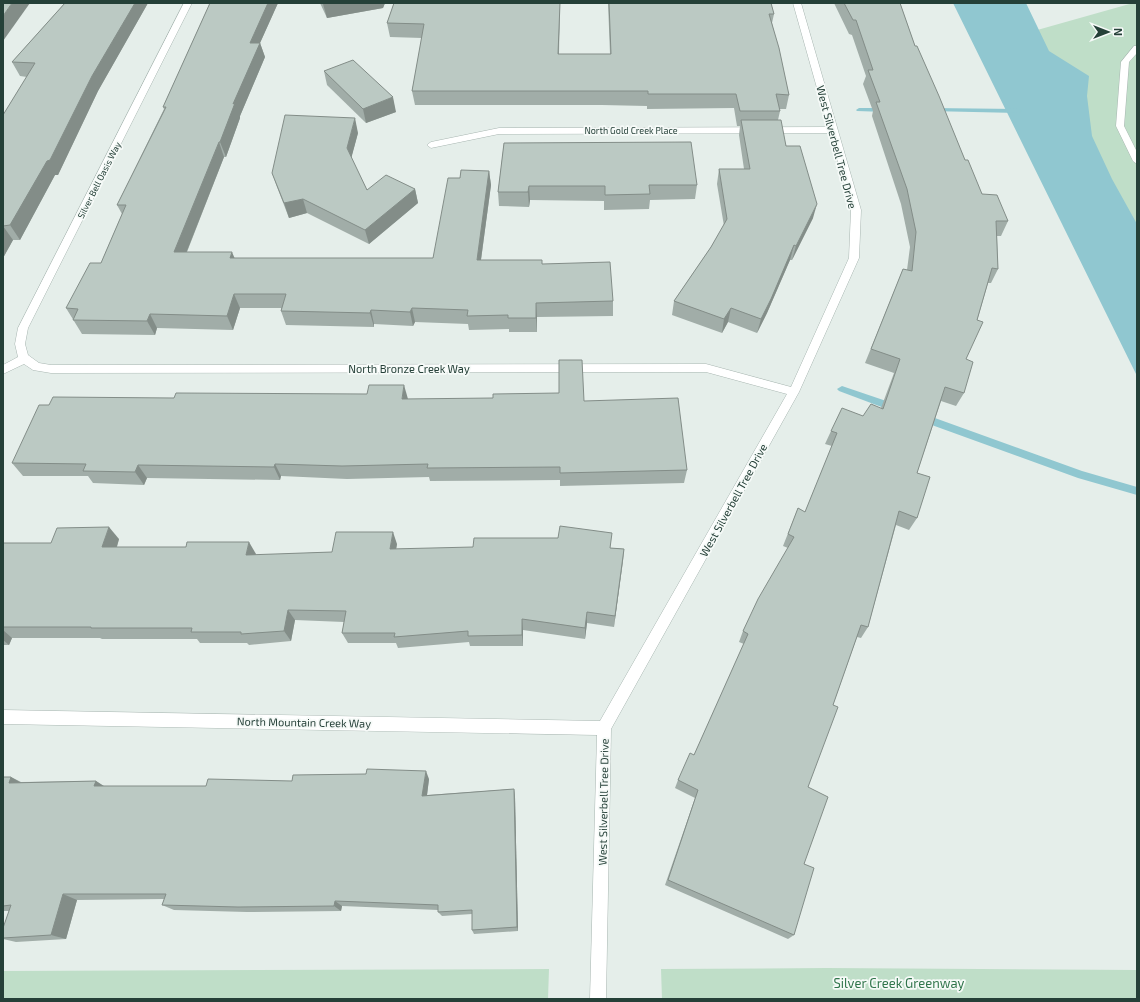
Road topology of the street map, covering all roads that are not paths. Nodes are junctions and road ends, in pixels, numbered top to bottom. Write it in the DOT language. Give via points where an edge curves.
graph roads {
  1 [pos="188,3"];
  2 [pos="797,3"];
  3 [pos="1137,48"];
  4 [pos="834,130"];
  5 [pos="431,145"];
  6 [pos="1137,161"];
  7 [pos="24,358"];
  8 [pos="3,370"];
  9 [pos="794,392"];
  10 [pos="3,717"];
  11 [pos="604,728"];
  12 [pos="598,999"];
  1 -- 7 [label="street, Silver Bell Oasis Way" via="23,328 20,348"];
  2 -- 4 [label="street, West Silverbell Tree Drive"];
  3 -- 6 [label="street" via="1125,62 1120,126"];
  4 -- 5 [label="street, North Gold Creek Place" via="499,131"];
  4 -- 9 [label="street, West Silverbell Tree Drive" via="856,210 854,258"];
  7 -- 8 [label="street"];
  7 -- 9 [label="street, North Bronze Creek Way" via="37,367 51,369 706,368"];
  9 -- 11 [label="street, West Silverbell Tree Drive"];
  10 -- 11 [label="street, North Mountain Creek Way"];
  11 -- 12 [label="street, West Silverbell Tree Drive"];
}
